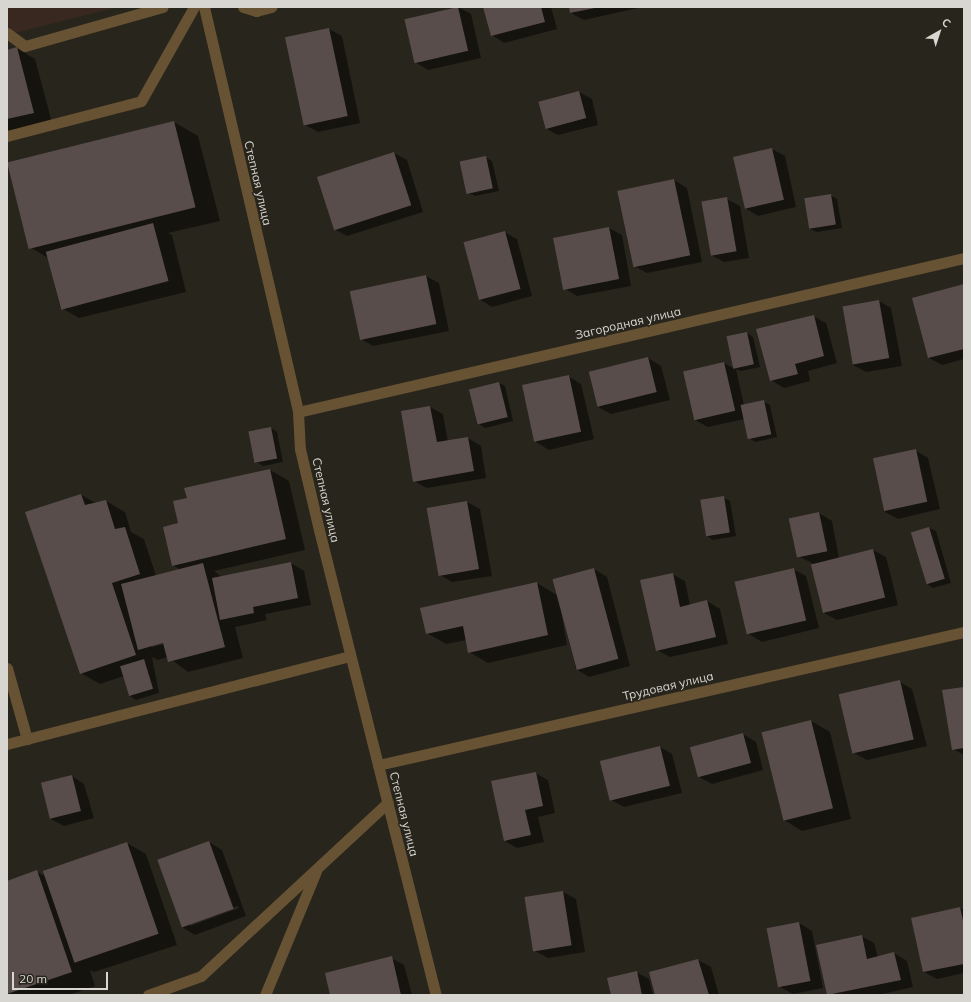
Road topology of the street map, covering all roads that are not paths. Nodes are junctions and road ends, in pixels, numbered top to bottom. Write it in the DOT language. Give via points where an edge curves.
graph roads {
  1 [pos="162,7"];
  2 [pos="194,7"];
  3 [pos="204,7"];
  4 [pos="243,7"];
  5 [pos="271,7"];
  6 [pos="7,33"];
  7 [pos="7,136"];
  8 [pos="964,258"];
  9 [pos="298,412"];
  10 [pos="964,632"];
  11 [pos="350,656"];
  12 [pos="7,668"];
  13 [pos="27,739"];
  14 [pos="7,744"];
  15 [pos="378,765"];
  16 [pos="388,802"];
  17 [pos="317,868"];
  18 [pos="148,995"];
  19 [pos="265,995"];
  20 [pos="436,995"];
  1 -- 6 [label="street" via="26,46"];
  2 -- 7 [label="street" via="141,101"];
  3 -- 9 [label="street, Степная улица"];
  4 -- 5 [label="street" via="256,11"];
  8 -- 9 [label="street, Загородная улица"];
  9 -- 11 [label="street, Степная улица" via="300,449"];
  10 -- 15 [label="street, Трудовая улица"];
  11 -- 13 [label="street"];
  11 -- 15 [label="street, Степная улица"];
  12 -- 13 [label="street"];
  13 -- 14 [label="street"];
  15 -- 16 [label="street, Степная улица"];
  16 -- 17 [label="street"];
  16 -- 20 [label="street, Степная улица"];
  17 -- 18 [label="street" via="201,976"];
  17 -- 19 [label="street"];
}
